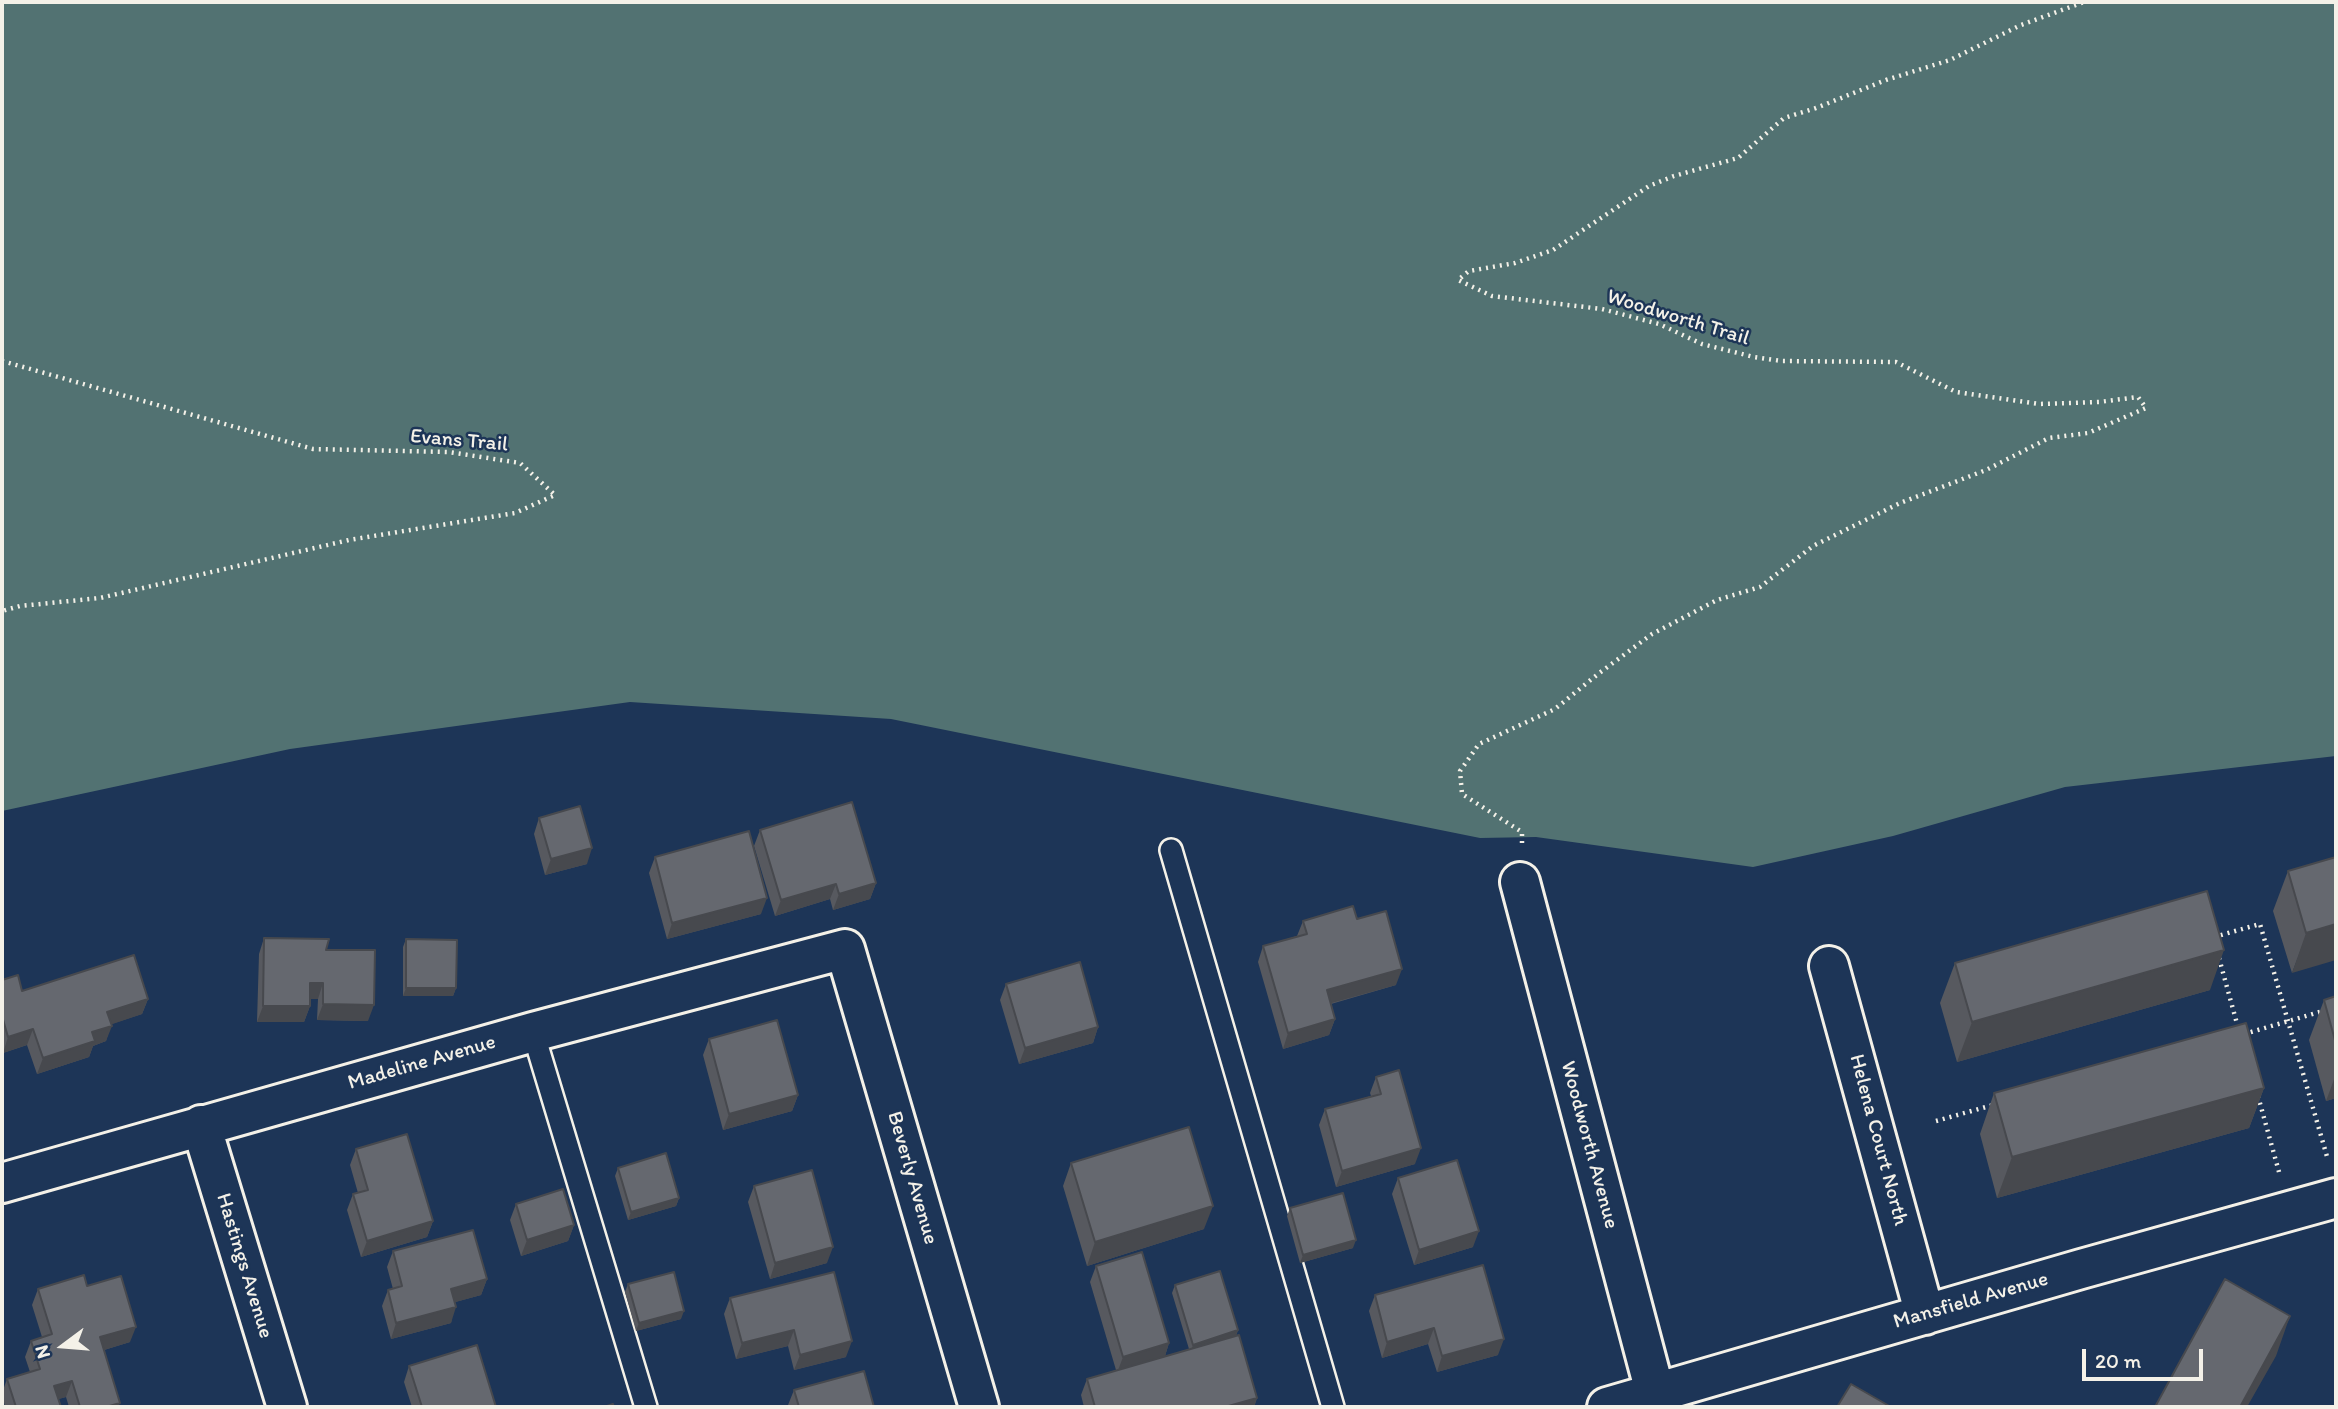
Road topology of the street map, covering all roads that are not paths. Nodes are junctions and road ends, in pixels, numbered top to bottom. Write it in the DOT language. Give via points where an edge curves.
graph roads {
  1 [pos="1171,850"];
  2 [pos="1520,882"];
  3 [pos="845,949"];
  4 [pos="1829,966"];
  5 [pos="533,1032"];
  6 [pos="201,1125"];
  7 [pos="2,1183"];
  8 [pos="2336,1198"];
  9 [pos="1925,1315"];
  10 [pos="1657,1401"];
  11 [pos="287,1407"];
  12 [pos="646,1407"];
  13 [pos="979,1407"];
  14 [pos="1333,1407"];
  15 [pos="1607,1407"];
  1 -- 14 [label="lane"];
  2 -- 10 [label="street, Woodworth Avenue"];
  3 -- 5 [label="street, Madeline Avenue"];
  3 -- 13 [label="street, Beverly Avenue"];
  4 -- 9 [label="street, Helena Court North"];
  5 -- 6 [label="street, Madeline Avenue"];
  5 -- 12 [label="lane"];
  6 -- 7 [label="street, Madeline Avenue"];
  6 -- 11 [label="street, Hastings Avenue"];
  8 -- 9 [label="street, Mansfield Avenue"];
  9 -- 10 [label="street, Mansfield Avenue"];
  10 -- 15 [label="street, Mansfield Avenue"];
}
